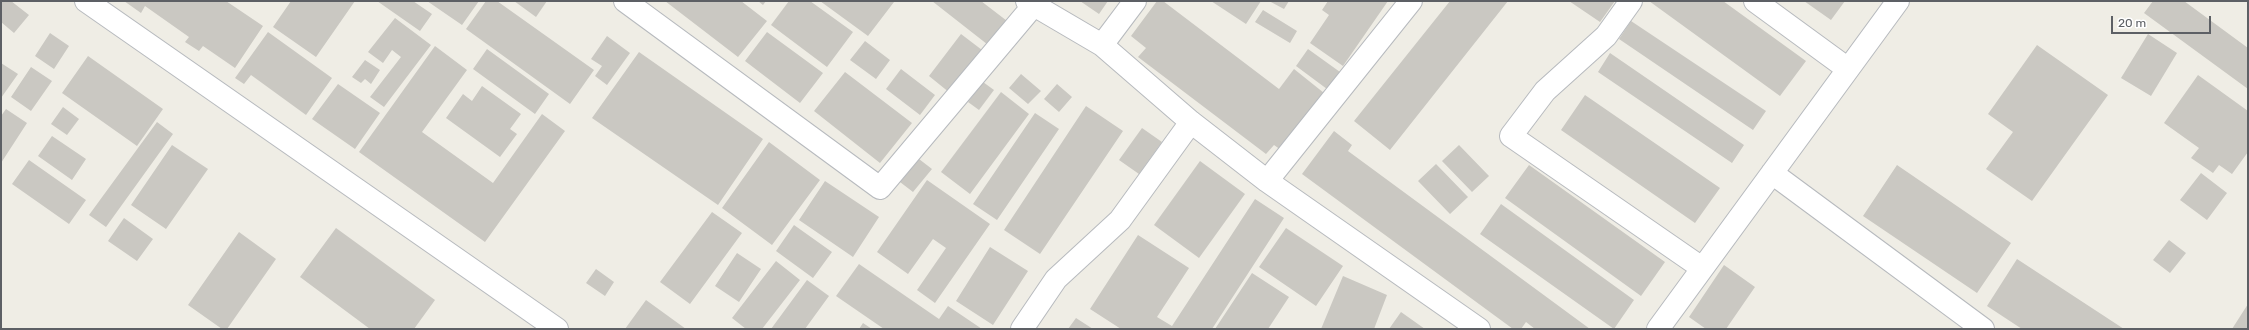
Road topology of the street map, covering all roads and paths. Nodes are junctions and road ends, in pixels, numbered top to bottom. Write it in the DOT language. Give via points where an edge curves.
graph roads {
  1 [pos="86,1"];
  2 [pos="625,1"];
  3 [pos="1135,1"];
  4 [pos="1411,1"];
  5 [pos="1631,1"];
  6 [pos="1755,1"];
  7 [pos="1898,1"];
  8 [pos="1030,3"];
  9 [pos="1102,45"];
  10 [pos="1848,69"];
  11 [pos="1191,122"];
  12 [pos="1772,173"];
  13 [pos="1268,181"];
  14 [pos="1702,268"];
  15 [pos="558,329"];
  16 [pos="1022,329"];
  17 [pos="1479,329"];
  18 [pos="1658,329"];
  19 [pos="1983,329"];
  1 -- 15 [label="street"];
  2 -- 8 [label="street" via="880,188"];
  3 -- 9 [label="street"];
  4 -- 13 [label="street"];
  5 -- 14 [label="street" via="1606,36 1545,91 1511,136"];
  6 -- 10 [label="street"];
  7 -- 10 [label="street"];
  8 -- 9 [label="street"];
  9 -- 11 [label="street"];
  10 -- 12 [label="street"];
  11 -- 13 [label="street"];
  11 -- 16 [label="street" via="1120,220 1056,279"];
  12 -- 14 [label="street"];
  12 -- 19 [label="street"];
  13 -- 17 [label="street"];
  14 -- 18 [label="street"];
}
